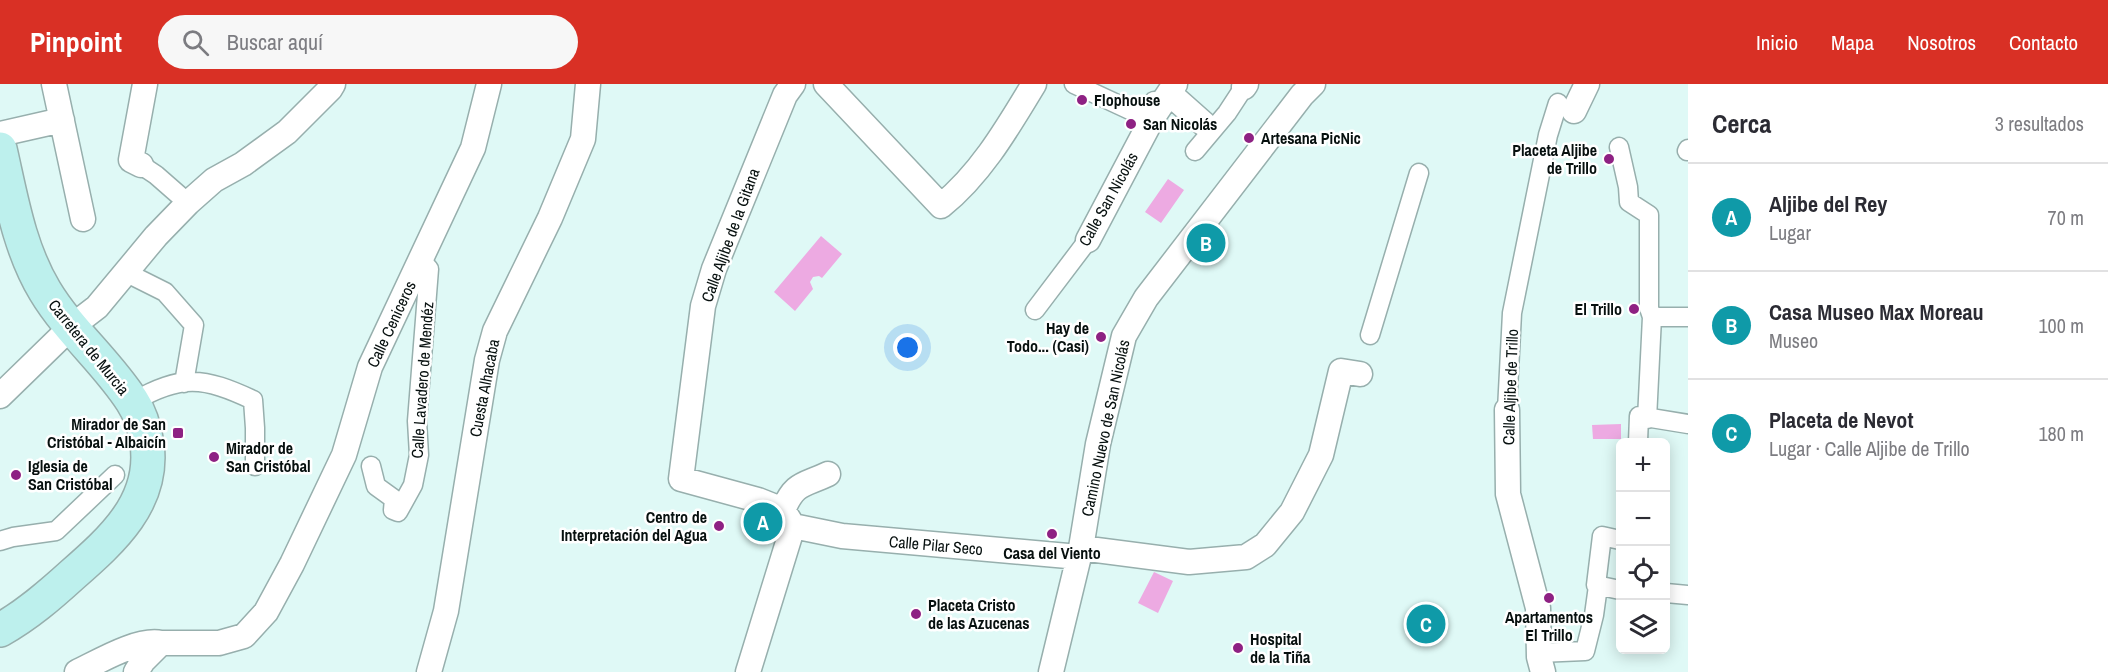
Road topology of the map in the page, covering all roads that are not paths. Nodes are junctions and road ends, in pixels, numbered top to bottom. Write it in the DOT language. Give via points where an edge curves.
graph roads {
  1 [pos="54,84"];
  2 [pos="145,84"];
  3 [pos="333,84"];
  4 [pos="489,84"];
  5 [pos="588,84"];
  6 [pos="793,84"];
  7 [pos="826,84"];
  8 [pos="1034,84"];
  9 [pos="1074,84"];
  10 [pos="1313,84"];
  11 [pos="1587,84"];
  12 [pos="1245,85"];
  13 [pos="1169,87"];
  14 [pos="1566,107"];
  15 [pos="62,120"];
  16 [pos="1204,124"];
  17 [pos="4,138"];
  18 [pos="1619,147"];
  19 [pos="1195,151"];
  20 [pos="141,165"];
  21 [pos="1419,173"];
  22 [pos="188,204"];
  23 [pos="83,219"];
  24 [pos="1088,240"];
  25 [pos="421,260"];
  26 [pos="125,272"];
  27 [pos="1035,310"];
  28 [pos="1688,313"];
  29 [pos="1652,317"];
  30 [pos="71,327"];
  31 [pos="1370,335"];
  32 [pos="1360,374"];
  33 [pos="184,383"];
  34 [pos="0,396"];
  35 [pos="133,402"];
  36 [pos="1507,410"];
  37 [pos="1643,418"];
  38 [pos="1688,424"];
  39 [pos="1639,438"];
  40 [pos="255,466"];
  41 [pos="371,466"];
  42 [pos="828,474"];
  43 [pos="115,475"];
  44 [pos="788,518"];
  45 [pos="1616,539"];
  46 [pos="0,541"];
  47 [pos="1080,552"];
  48 [pos="1598,586"];
  49 [pos="1616,589"];
  50 [pos="1670,593"];
  51 [pos="1688,595"];
  52 [pos="0,630"];
  53 [pos="160,644"];
  54 [pos="1541,662"];
  55 [pos="77,672"];
  56 [pos="136,672"];
  57 [pos="429,672"];
  58 [pos="748,672"];
  59 [pos="1050,672"];
  1 -- 15 [label="street"];
  2 -- 20 [label="street" via="131,160"];
  3 -- 22 [label="street" via="287,132 214,180"];
  4 -- 25 [label="street, Calle Ceniceros" via="473,148"];
  5 -- 57 [label="street, Cuesta Alhacaba" via="583,139 495,331 487,360 447,611"];
  6 -- 44 [label="street, Calle Aljibe de la Gitana" via="784,94 703,306 681,479 737,494"];
  7 -- 8 [label="street" via="941,206 997,145"];
  9 -- 13 [label="street" via="1145,117"];
  10 -- 47 [label="street, Camino Nuevo de San Nicolás" via="1146,298 1124,336 1098,444"];
  11 -- 14 [label="street"];
  12 -- 19 [label="street"];
  13 -- 16 [label="street"];
  13 -- 24 [label="street, Calle San Nicolás"];
  14 -- 36 [label="street, Calle Aljibe de Trillo" via="1548,135 1512,314"];
  15 -- 17 [label="street"];
  15 -- 23 [label="street"];
  17 -- 30 [label="main road, Carretera de Murcia" via="18,228 34,271"];
  18 -- 29 [label="street" via="1629,202 1649,215"];
  20 -- 22 [label="street"];
  21 -- 31 [label="street"];
  22 -- 26 [label="street"];
  24 -- 27 [label="street, Calle San Nicolás"];
  25 -- 41 [label="street, Calle Lavadero de Mendéz" via="429,269 417,421 419,454 413,485 398,512 393,510 394,499 376,486"];
  25 -- 53 [label="street, Calle Ceniceros" via="370,367 344,455 266,612 244,636 219,643"];
  26 -- 30 [label="street" via="97,307"];
  26 -- 33 [label="street" via="165,292 194,325"];
  28 -- 29 [label="street"];
  29 -- 37 [label="street"];
  30 -- 34 [label="street"];
  30 -- 35 [label="main road, Carretera de Murcia"];
  32 -- 47 [label="street, Calle Pilar Seco" via="1341,371 1322,455 1292,512 1265,545 1246,557 1189,562"];
  33 -- 35 [label="street"];
  33 -- 40 [label="street" via="213,383 253,400"];
  35 -- 52 [label="main road, Carretera de Murcia" via="146,436 148,459 134,511 116,536 86,563 46,598"];
  36 -- 54 [label="street, Calle Aljibe de Trillo" via="1508,494 1538,608"];
  37 -- 38 [label="street"];
  37 -- 39 [label="street"];
  42 -- 44 [label="street" via="790,494"];
  43 -- 46 [label="street" via="56,531"];
  44 -- 47 [label="street, Calle Pilar Seco" via="842,536"];
  44 -- 58 [label="street"];
  45 -- 48 [label="street" via="1602,537"];
  47 -- 59 [label="street, Camino Nuevo de San Nicolás"];
  48 -- 49 [label="street"];
  48 -- 54 [label="street" via="1585,651"];
  50 -- 51 [label="street"];
  53 -- 55 [label="street, Calle Ceniceros" via="153,641 120,651"];
  53 -- 56 [label="street"];
}
